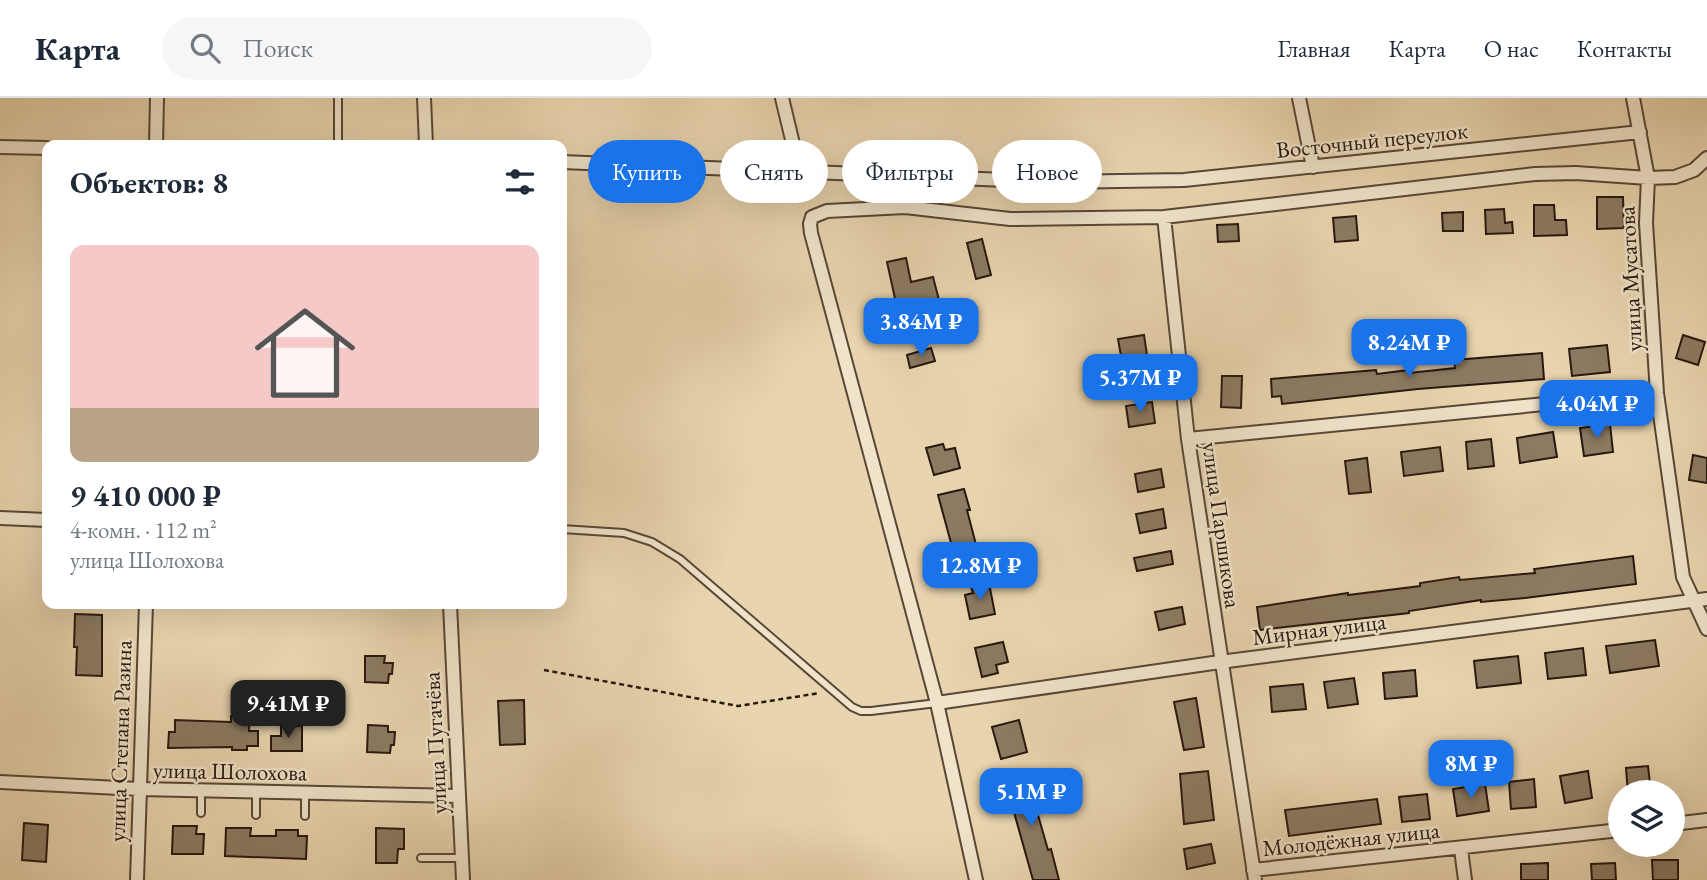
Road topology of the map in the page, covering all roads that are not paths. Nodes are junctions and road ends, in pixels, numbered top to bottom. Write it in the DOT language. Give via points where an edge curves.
graph roads {
  1 [pos="157,98"];
  2 [pos="338,98"];
  3 [pos="424,98"];
  4 [pos="782,98"];
  5 [pos="1299,98"];
  6 [pos="1633,98"];
  7 [pos="1640,132"];
  8 [pos="156,140"];
  9 [pos="338,140"];
  10 [pos="426,140"];
  11 [pos="792,140"];
  12 [pos="0,147"];
  13 [pos="42,148"];
  14 [pos="1707,158"];
  15 [pos="567,162"];
  16 [pos="1313,167"];
  17 [pos="720,169"];
  18 [pos="828,174"];
  19 [pos="1648,178"];
  20 [pos="1164,217"];
  21 [pos="1657,393"];
  22 [pos="1188,439"];
  23 [pos="0,518"];
  24 [pos="42,520"];
  25 [pos="567,529"];
  26 [pos="1701,601"];
  27 [pos="146,609"];
  28 [pos="450,609"];
  29 [pos="1707,628"];
  30 [pos="1220,662"];
  31 [pos="937,703"];
  32 [pos="0,782"];
  33 [pos="139,789"];
  34 [pos="201,791"];
  35 [pos="256,792"];
  36 [pos="305,793"];
  37 [pos="459,796"];
  38 [pos="201,813"];
  39 [pos="256,815"];
  40 [pos="305,816"];
  41 [pos="1707,820"];
  42 [pos="1685,823"];
  43 [pos="1608,831"];
  44 [pos="1461,849"];
  45 [pos="421,858"];
  46 [pos="462,858"];
  47 [pos="1254,875"];
  48 [pos="137,880"];
  49 [pos="463,880"];
  50 [pos="976,880"];
  51 [pos="1465,880"];
  1 -- 8 [label="street"];
  2 -- 9 [label="lane"];
  3 -- 10 [label="street"];
  4 -- 11 [label="street"];
  5 -- 16 [label="street"];
  6 -- 7 [label="street, улица Мусатова"];
  7 -- 16 [label="street, Восточный переулок"];
  7 -- 19 [label="street, улица Мусатова"];
  12 -- 13 [label="street"];
  14 -- 19 [label="street" via="1694,170 1675,177"];
  15 -- 17 [label="street, Восточный переулок"];
  16 -- 18 [label="street, Восточный переулок" via="1184,180 1057,183"];
  19 -- 20 [label="street" via="1535,174"];
  19 -- 21 [label="street, улица Мусатова" via="1646,223"];
  20 -- 22 [label="street, улица Паршикова"];
  20 -- 31 [label="street" via="1010,219 905,207 827,211 812,217 811,233"];
  21 -- 22 [label="street"];
  21 -- 26 [label="street, улица Мусатова" via="1683,576"];
  22 -- 30 [label="street, улица Паршикова"];
  23 -- 24 [label="street"];
  25 -- 31 [label="lane" via="624,533 671,553 852,707 861,711"];
  26 -- 29 [label="street, улица Мусатова"];
  26 -- 30 [label="street, Мирная улица"];
  27 -- 33 [label="street, улица Степана Разина"];
  28 -- 37 [label="street, улица Пугачёва"];
  30 -- 31 [label="street, Мирная улица"];
  30 -- 47 [label="street, улица Паршикова"];
  31 -- 50 [label="street"];
  32 -- 33 [label="street, улица Шолохова"];
  33 -- 34 [label="street, улица Шолохова"];
  33 -- 48 [label="street, улица Степана Разина"];
  34 -- 35 [label="street, улица Шолохова"];
  34 -- 38 [label="lane"];
  35 -- 36 [label="street, улица Шолохова"];
  35 -- 39 [label="lane"];
  36 -- 37 [label="street, улица Шолохова"];
  36 -- 40 [label="lane"];
  37 -- 46 [label="street, улица Пугачёва"];
  41 -- 42 [label="street"];
  43 -- 44 [label="street, Молодёжная улица"];
  44 -- 47 [label="street, Молодёжная улица"];
  44 -- 51 [label="street"];
  45 -- 46 [label="lane"];
  46 -- 49 [label="street, улица Пугачёва"];
}
